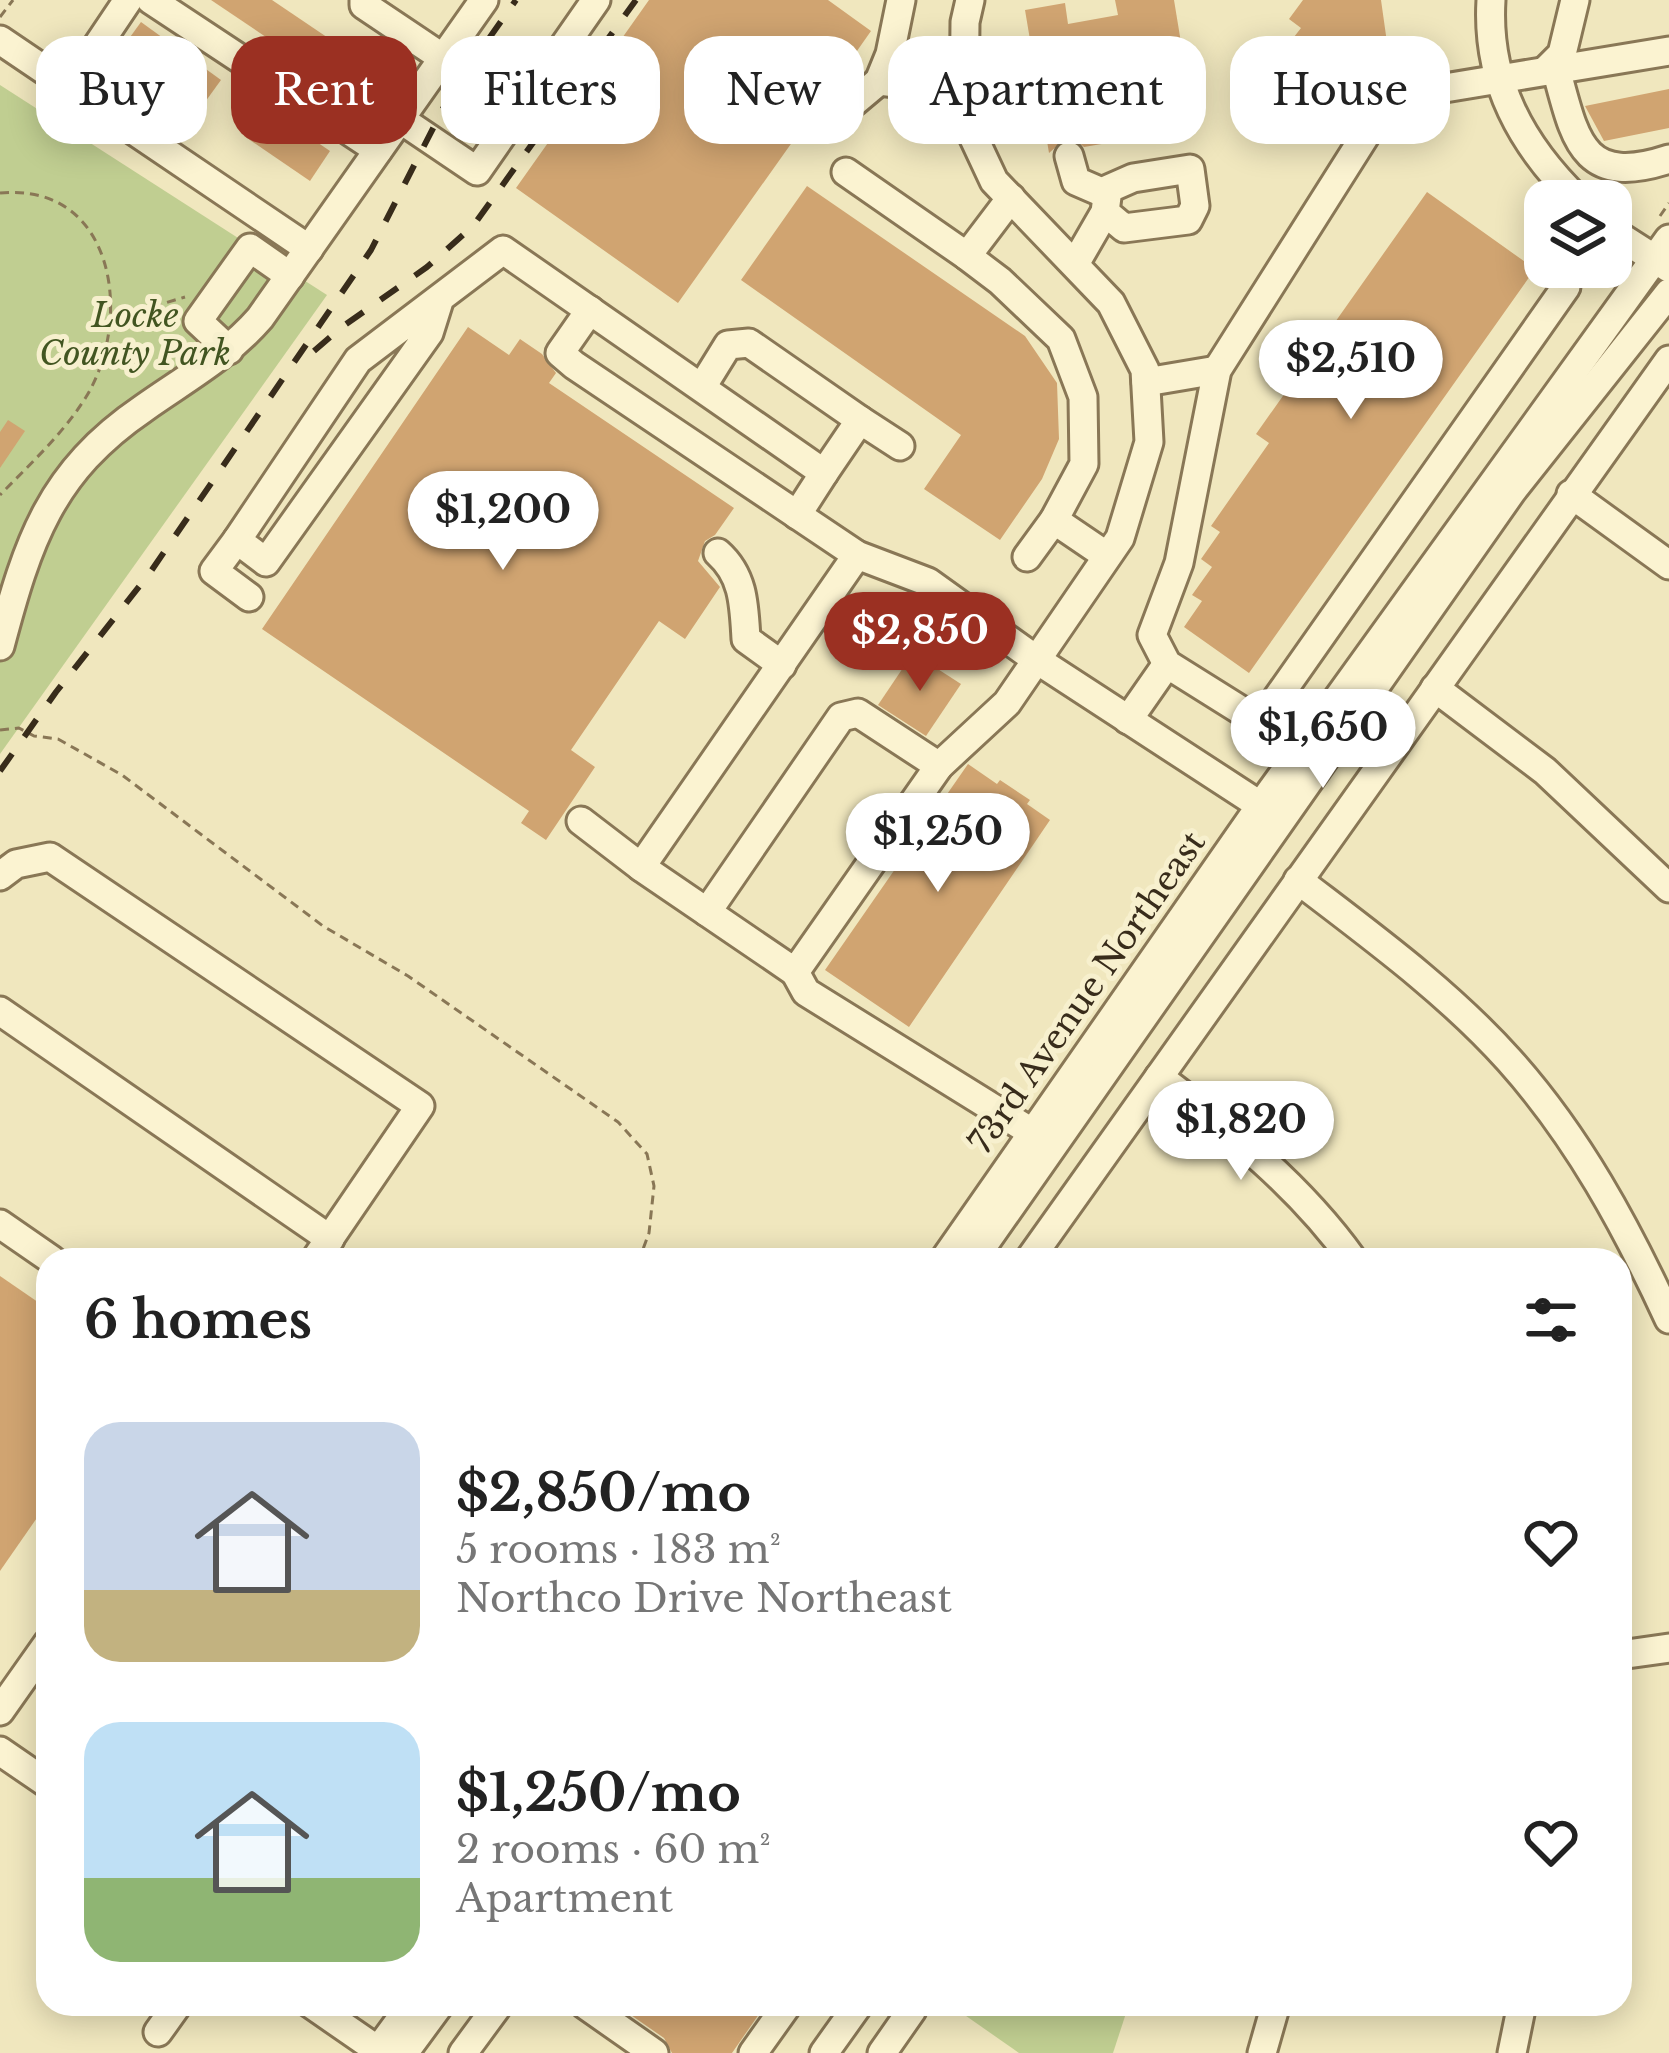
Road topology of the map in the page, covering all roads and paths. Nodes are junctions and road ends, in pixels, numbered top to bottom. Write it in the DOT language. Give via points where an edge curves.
graph roads {
  1 [pos="13,0"];
  2 [pos="128,0"];
  3 [pos="151,0"];
  4 [pos="484,0"];
  5 [pos="596,0"];
  6 [pos="901,0"];
  7 [pos="970,0"];
  8 [pos="1491,0"];
  9 [pos="1575,0"];
  10 [pos="378,5"];
  11 [pos="0,21"];
  12 [pos="104,36"];
  13 [pos="459,36"];
  14 [pos="965,36"];
  15 [pos="1669,51"];
  16 [pos="36,56"];
  17 [pos="441,56"];
  18 [pos="441,61"];
  19 [pos="1551,70"];
  20 [pos="879,81"];
  21 [pos="1500,81"];
  22 [pos="888,82"];
  23 [pos="1450,89"];
  24 [pos="864,94"];
  25 [pos="417,95"];
  26 [pos="417,130"];
  27 [pos="152,144"];
  28 [pos="382,144"];
  29 [pos="976,144"];
  30 [pos="1360,144"];
  31 [pos="378,150"];
  32 [pos="1069,156"];
  33 [pos="1669,159"];
  34 [pos="846,172"];
  35 [pos="1557,180"];
  36 [pos="0,193"];
  37 [pos="1011,198"];
  38 [pos="1632,241"];
  39 [pos="309,249"];
  40 [pos="1664,255"];
  41 [pos="967,256"];
  42 [pos="1075,264"];
  43 [pos="290,276"];
  44 [pos="1565,288"];
  45 [pos="1669,293"];
  46 [pos="440,298"];
  47 [pos="590,310"];
  48 [pos="206,311"];
  49 [pos="111,328"];
  50 [pos="229,350"];
  51 [pos="1669,360"];
  52 [pos="1217,370"];
  53 [pos="1146,382"];
  54 [pos="702,387"];
  55 [pos="860,420"];
  56 [pos="900,446"];
  57 [pos="824,473"];
  58 [pos="1431,484"];
  59 [pos="1571,494"];
  60 [pos="0,495"];
  61 [pos="796,515"];
  62 [pos="1054,520"];
  63 [pos="1479,520"];
  64 [pos="237,540"];
  65 [pos="718,553"];
  66 [pos="857,555"];
  67 [pos="1107,556"];
  68 [pos="1027,557"];
  69 [pos="1669,565"];
  70 [pos="249,597"];
  71 [pos="0,646"];
  72 [pos="1034,658"];
  73 [pos="1168,664"];
  74 [pos="782,665"];
  75 [pos="1435,688"];
  76 [pos="1128,720"];
  77 [pos="0,730"];
  78 [pos="939,766"];
  79 [pos="1273,813"];
  80 [pos="581,821"];
  81 [pos="641,867"];
  82 [pos="0,876"];
  83 [pos="1298,880"];
  84 [pos="1669,888"];
  85 [pos="706,912"];
  86 [pos="795,973"];
  87 [pos="0,1011"];
  88 [pos="1159,1077"];
  89 [pos="1033,1133"];
  90 [pos="0,1224"];
  91 [pos="319,1248"];
  92 [pos="323,1248"];
  93 [pos="643,1248"];
  94 [pos="952,1248"];
  95 [pos="981,1248"];
  96 [pos="1038,1248"];
  97 [pos="1344,1248"];
  98 [pos="36,1249"];
  99 [pos="1669,1319"];
  100 [pos="1669,1648"];
  101 [pos="1632,1653"];
  102 [pos="36,1660"];
  103 [pos="0,1711"];
  104 [pos="0,1751"];
  105 [pos="36,1776"];
  106 [pos="169,2016"];
  107 [pos="330,2016"];
  108 [pos="405,2016"];
  109 [pos="426,2016"];
  110 [pos="490,2016"];
  111 [pos="601,2016"];
  112 [pos="779,2016"];
  113 [pos="850,2016"];
  114 [pos="908,2016"];
  115 [pos="1273,2016"];
  116 [pos="1519,2016"];
  117 [pos="158,2032"];
  118 [pos="385,2052"];
  119 [pos="463,2053"];
  120 [pos="654,2053"];
  121 [pos="753,2053"];
  122 [pos="824,2053"];
  123 [pos="882,2053"];
  124 [pos="1262,2053"];
  125 [pos="1511,2053"];
  1 -- 11 [label="path"];
  2 -- 12 [label="street"];
  3 -- 31 [label="street"];
  4 -- 13 [label="street"];
  5 -- 26 [label="street" via="477,171"];
  6 -- 20 [label="street"];
  7 -- 14 [label="street"];
  8 -- 21 [label="street"];
  9 -- 19 [label="street"];
  10 -- 17 [label="street"];
  11 -- 16 [label="street"];
  15 -- 19 [label="street"];
  18 -- 25 [label="street"];
  19 -- 21 [label="street"];
  19 -- 33 [label="street" via="1574,135 1597,161 1617,168"];
  20 -- 22 [label="street"];
  20 -- 24 [label="street"];
  21 -- 23 [label="street"];
  21 -- 35 [label="street" via="1519,131"];
  27 -- 39 [label="street"];
  28 -- 31 [label="street"];
  29 -- 37 [label="street"];
  30 -- 52 [label="street"];
  31 -- 39 [label="street"];
  32 -- 42 [label="street" via="1076,181 1106,203"];
  34 -- 41 [label="street"];
  36 -- 49 [label="path" via="45,196 98,239"];
  37 -- 41 [label="street"];
  37 -- 42 [label="street"];
  38 -- 40 [label="street"];
  39 -- 43 [label="street"];
  40 -- 63 [label="street, 73rd Avenue Northeast"];
  41 -- 62 [label="street" via="1061,339 1083,398 1084,464"];
  42 -- 53 [label="street" via="1111,303"];
  43 -- 48 [label="street" via="250,248"];
  43 -- 50 [label="street"];
  44 -- 58 [label="street"];
  45 -- 63 [label="street, 73rd Avenue Northeast"];
  46 -- 47 [label="street" via="503,250"];
  46 -- 64 [label="street" via="358,360"];
  46 -- 64 [label="street" via="429,333 266,562"];
  47 -- 54 [label="street"];
  47 -- 61 [label="street" via="560,353"];
  48 -- 49 [label="path" via="182,296"];
  48 -- 50 [label="street" via="198,321"];
  49 -- 60 [label="path" via="87,395"];
  50 -- 71 [label="street" via="125,422 73,471 35,528"];
  51 -- 59 [label="street"];
  52 -- 53 [label="street"];
  52 -- 73 [label="street" via="1180,563 1152,635"];
  53 -- 67 [label="street" via="1149,442"];
  54 -- 55 [label="street" via="728,345 749,343"];
  54 -- 57 [label="street"];
  55 -- 56 [label="street"];
  55 -- 57 [label="street"];
  57 -- 61 [label="street"];
  58 -- 63 [label="street"];
  58 -- 73 [label="street" via="1271,707 1250,716"];
  59 -- 69 [label="street"];
  59 -- 75 [label="street"];
  61 -- 66 [label="street"];
  62 -- 67 [label="street"];
  62 -- 68 [label="street"];
  63 -- 79 [label="street, 73rd Avenue Northeast"];
  64 -- 70 [label="street" via="214,572"];
  65 -- 74 [label="street" via="743,593 746,639"];
  66 -- 72 [label="street" via="928,582"];
  66 -- 74 [label="street"];
  67 -- 72 [label="street"];
  72 -- 76 [label="street"];
  72 -- 78 [label="street" via="1006,703"];
  73 -- 76 [label="street"];
  74 -- 81 [label="street"];
  75 -- 83 [label="street"];
  75 -- 84 [label="street" via="1545,771"];
  76 -- 79 [label="street"];
  77 -- 93 [label="path" via="58,739 122,775 322,926 618,1122 647,1154 654,1186"];
  78 -- 85 [label="street" via="858,713 841,717"];
  78 -- 86 [label="street"];
  79 -- 89 [label="street, 73rd Avenue Northeast"];
  79 -- 95 [label="street, 73rd Avenue Northeast"];
  80 -- 81 [label="street"];
  81 -- 85 [label="street"];
  82 -- 92 [label="street" via="50,857 420,1106"];
  83 -- 88 [label="street"];
  83 -- 99 [label="street" via="1407,963 1509,1060 1595,1175"];
  85 -- 86 [label="street"];
  86 -- 89 [label="street" via="806,992"];
  87 -- 91 [label="street"];
  88 -- 96 [label="street"];
  88 -- 97 [label="street" via="1256,1154"];
  89 -- 94 [label="street, 73rd Avenue Northeast"];
  90 -- 98 [label="street"];
  100 -- 101 [label="street"];
  102 -- 103 [label="street"];
  104 -- 105 [label="street"];
  106 -- 117 [label="street"];
  107 -- 118 [label="street"];
  108 -- 118 [label="street"];
  109 -- 118 [label="street"];
  110 -- 119 [label="street"];
  111 -- 120 [label="street"];
  112 -- 121 [label="street"];
  113 -- 122 [label="street"];
  114 -- 123 [label="street"];
  115 -- 124 [label="street"];
  116 -- 125 [label="street"];
}
